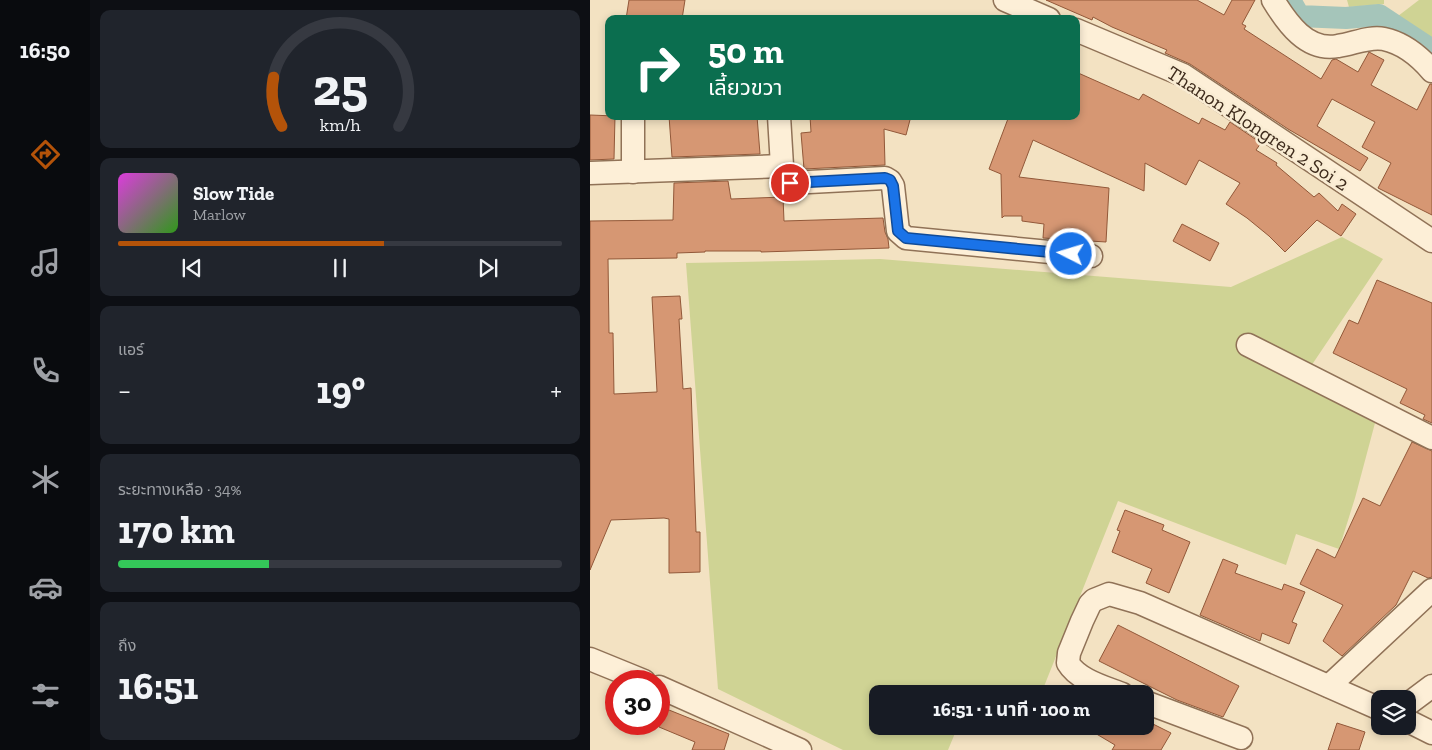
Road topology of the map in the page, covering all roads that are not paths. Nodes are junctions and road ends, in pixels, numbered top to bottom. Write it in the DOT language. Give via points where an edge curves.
graph roads {
  1 [pos="1005,0"];
  2 [pos="1273,0"];
  3 [pos="1040,15"];
  4 [pos="1080,32"];
  5 [pos="1432,71"];
  6 [pos="633,120"];
  7 [pos="779,120"];
  8 [pos="782,166"];
  9 [pos="633,172"];
  10 [pos="590,173"];
  11 [pos="1432,241"];
  12 [pos="1091,256"];
  13 [pos="1248,344"];
  14 [pos="1432,438"];
  15 [pos="1432,590"];
  16 [pos="590,660"];
  17 [pos="615,670"];
  18 [pos="1101,685"];
  19 [pos="1329,686"];
  20 [pos="1432,686"];
  21 [pos="670,693"];
  22 [pos="1416,698"];
  23 [pos="1154,705"];
  24 [pos="1371,705"];
  25 [pos="1416,725"];
  26 [pos="1432,732"];
  27 [pos="1241,738"];
  28 [pos="800,750"];
  1 -- 3 [label="street"];
  2 -- 5 [label="street" via="1283,17 1312,42 1337,47 1382,38 1406,48"];
  4 -- 11 [label="street, Thanon Klongren 2 Soi 2" via="1183,75"];
  6 -- 9 [label="street"];
  7 -- 8 [label="street"];
  8 -- 9 [label="street"];
  8 -- 12 [label="street" via="790,183 888,179 893,186 898,231 908,239"];
  9 -- 10 [label="street"];
  13 -- 14 [label="street"];
  15 -- 19 [label="street"];
  16 -- 17 [label="street"];
  18 -- 19 [label="street" via="1083,677 1068,663 1069,653 1090,604 1109,594 1140,603"];
  19 -- 24 [label="street"];
  20 -- 22 [label="street"];
  21 -- 28 [label="street"];
  23 -- 27 [label="street"];
  25 -- 26 [label="street"];
}
